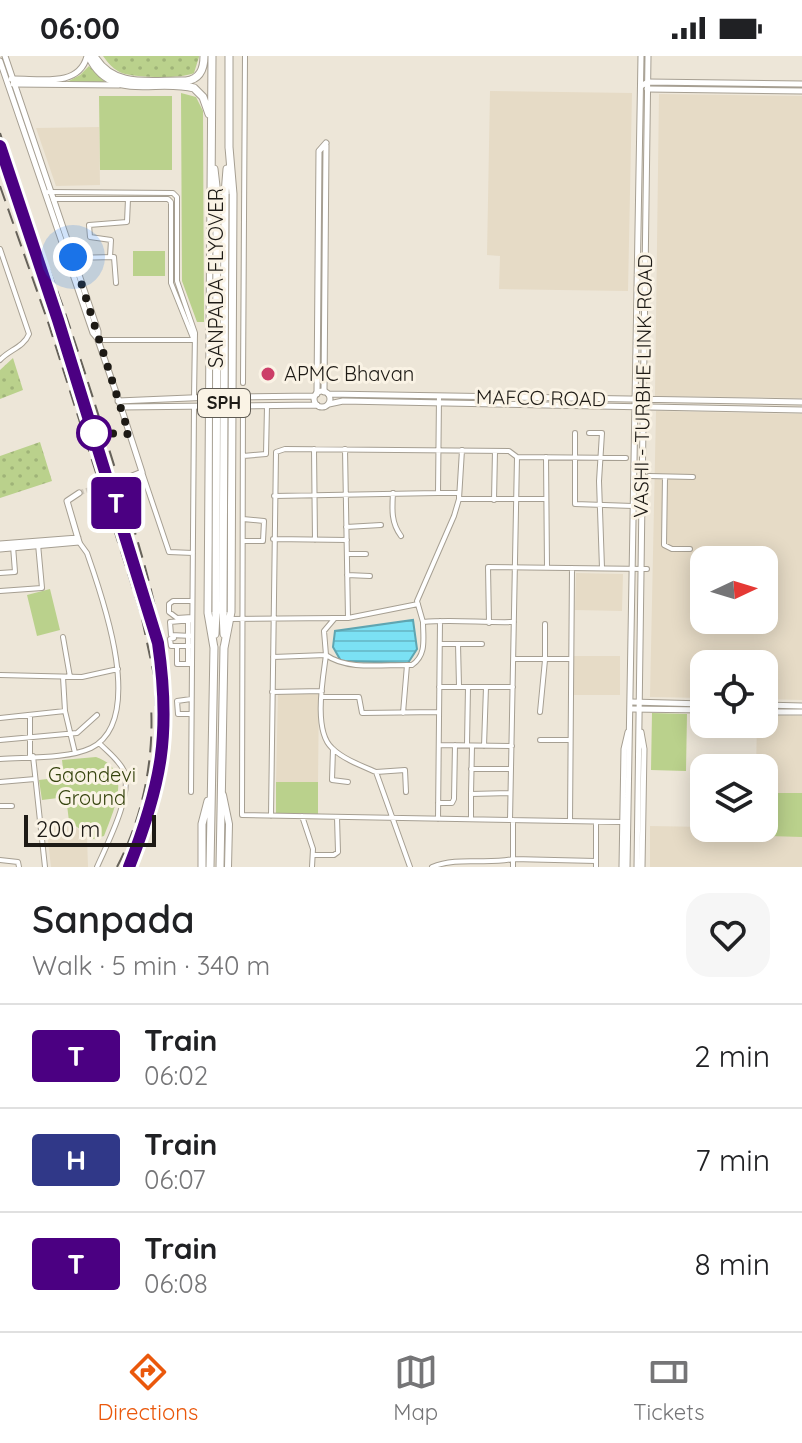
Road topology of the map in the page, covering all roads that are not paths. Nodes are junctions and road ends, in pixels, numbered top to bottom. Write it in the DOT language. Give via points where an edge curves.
graph roads {
  1 [pos="90,56"];
  2 [pos="204,56"];
  3 [pos="212,56"];
  4 [pos="229,56"];
  5 [pos="245,56"];
  6 [pos="641,56"];
  7 [pos="648,56"];
  8 [pos="3,60"];
  9 [pos="10,82"];
  10 [pos="122,83"];
  11 [pos="802,84"];
  12 [pos="641,86"];
  13 [pos="648,86"];
  14 [pos="802,91"];
  15 [pos="212,124"];
  16 [pos="212,147"];
  17 [pos="229,147"];
  18 [pos="221,194"];
  19 [pos="128,195"];
  20 [pos="49,196"];
  21 [pos="0,249"];
  22 [pos="110,257"];
  23 [pos="70,258"];
  24 [pos="116,283"];
  25 [pos="641,298"];
  26 [pos="98,340"];
  27 [pos="194,340"];
  28 [pos="11,350"];
  29 [pos="0,352"];
  30 [pos="0,360"];
  31 [pos="209,360"];
  32 [pos="232,361"];
  33 [pos="243,383"];
  34 [pos="321,394"];
  35 [pos="243,397"];
  36 [pos="194,398"];
  37 [pos="639,399"];
  38 [pos="436,400"];
  39 [pos="512,401"];
  40 [pos="208,402"];
  41 [pos="232,402"];
  42 [pos="802,402"];
  43 [pos="120,404"];
  44 [pos="329,404"];
  45 [pos="317,405"];
  46 [pos="243,406"];
  47 [pos="267,406"];
  48 [pos="194,407"];
  49 [pos="639,407"];
  50 [pos="802,410"];
  51 [pos="575,433"];
  52 [pos="589,433"];
  53 [pos="314,449"];
  54 [pos="345,449"];
  55 [pos="439,450"];
  56 [pos="462,450"];
  57 [pos="495,451"];
  58 [pos="243,456"];
  59 [pos="517,457"];
  60 [pos="546,457"];
  61 [pos="575,458"];
  62 [pos="600,458"];
  63 [pos="626,458"];
  64 [pos="142,472"];
  65 [pos="132,476"];
  66 [pos="649,476"];
  67 [pos="665,477"];
  68 [pos="693,477"];
  69 [pos="79,493"];
  70 [pos="393,493"];
  71 [pos="438,493"];
  72 [pos="346,495"];
  73 [pos="274,496"];
  74 [pos="314,496"];
  75 [pos="459,499"];
  76 [pos="546,499"];
  77 [pos="494,500"];
  78 [pos="516,500"];
  79 [pos="600,506"];
  80 [pos="635,506"];
  81 [pos="243,519"];
  82 [pos="381,525"];
  83 [pos="346,527"];
  84 [pos="401,536"];
  85 [pos="273,539"];
  86 [pos="78,540"];
  87 [pos="315,540"];
  88 [pos="347,540"];
  89 [pos="243,541"];
  90 [pos="38,544"];
  91 [pos="13,546"];
  92 [pos="0,547"];
  93 [pos="690,549"];
  94 [pos="193,553"];
  95 [pos="347,554"];
  96 [pos="366,554"];
  97 [pos="515,567"];
  98 [pos="547,567"];
  99 [pos="572,568"];
  100 [pos="602,568"];
  101 [pos="640,569"];
  102 [pos="0,573"];
  103 [pos="347,575"];
  104 [pos="370,576"];
  105 [pos="0,591"];
  106 [pos="192,601"];
  107 [pos="418,604"];
  108 [pos="219,612"];
  109 [pos="335,618"];
  110 [pos="348,618"];
  111 [pos="191,619"];
  112 [pos="230,619"];
  113 [pos="242,619"];
  114 [pos="273,619"];
  115 [pos="440,621"];
  116 [pos="423,622"];
  117 [pos="514,622"];
  118 [pos="489,623"];
  119 [pos="545,624"];
  120 [pos="63,637"];
  121 [pos="190,637"];
  122 [pos="440,644"];
  123 [pos="458,644"];
  124 [pos="482,644"];
  125 [pos="177,646"];
  126 [pos="190,646"];
  127 [pos="214,648"];
  128 [pos="224,648"];
  129 [pos="326,655"];
  130 [pos="273,657"];
  131 [pos="513,659"];
  132 [pos="571,659"];
  133 [pos="545,660"];
  134 [pos="190,664"];
  135 [pos="407,665"];
  136 [pos="118,669"];
  137 [pos="0,675"];
  138 [pos="63,676"];
  139 [pos="70,677"];
  140 [pos="439,687"];
  141 [pos="459,687"];
  142 [pos="468,687"];
  143 [pos="486,687"];
  144 [pos="513,687"];
  145 [pos="272,692"];
  146 [pos="322,694"];
  147 [pos="191,699"];
  148 [pos="690,705"];
  149 [pos="778,705"];
  150 [pos="802,706"];
  151 [pos="634,709"];
  152 [pos="690,710"];
  153 [pos="65,711"];
  154 [pos="439,712"];
  155 [pos="540,712"];
  156 [pos="778,712"];
  157 [pos="802,712"];
  158 [pos="403,713"];
  159 [pos="191,714"];
  160 [pos="30,715"];
  161 [pos="97,715"];
  162 [pos="0,718"];
  163 [pos="71,734"];
  164 [pos="28,738"];
  165 [pos="0,740"];
  166 [pos="540,740"];
  167 [pos="570,740"];
  168 [pos="99,743"];
  169 [pos="439,745"];
  170 [pos="455,745"];
  171 [pos="470,746"];
  172 [pos="484,746"];
  173 [pos="512,746"];
  174 [pos="333,749"];
  175 [pos="75,753"];
  176 [pos="31,756"];
  177 [pos="0,759"];
  178 [pos="471,769"];
  179 [pos="511,769"];
  180 [pos="376,772"];
  181 [pos="35,779"];
  182 [pos="0,782"];
  183 [pos="348,782"];
  184 [pos="212,787"];
  185 [pos="222,788"];
  186 [pos="191,792"];
  187 [pos="406,792"];
  188 [pos="510,793"];
  189 [pos="471,794"];
  190 [pos="438,803"];
  191 [pos="211,805"];
  192 [pos="0,806"];
  193 [pos="12,806"];
  194 [pos="271,816"];
  195 [pos="302,816"];
  196 [pos="390,816"];
  197 [pos="337,817"];
  198 [pos="438,819"];
  199 [pos="471,819"];
  200 [pos="511,820"];
  201 [pos="570,821"];
  202 [pos="596,822"];
  203 [pos="623,822"];
  204 [pos="313,855"];
  205 [pos="513,859"];
  206 [pos="0,860"];
  207 [pos="528,860"];
  208 [pos="596,864"];
  209 [pos="500,865"];
  210 [pos="19,867"];
  211 [pos="45,867"];
  212 [pos="97,867"];
  213 [pos="202,867"];
  214 [pos="215,867"];
  215 [pos="228,867"];
  216 [pos="312,867"];
  217 [pos="410,867"];
  218 [pos="432,867"];
  219 [pos="513,867"];
  220 [pos="528,867"];
  221 [pos="625,867"];
  222 [pos="639,867"];
  1 -- 9 [label="main road" via="68,78"];
  1 -- 10 [label="highway" via="106,78"];
  2 -- 10 [label="highway" via="200,73 190,81"];
  3 -- 15 [label="highway, SPH"];
  4 -- 17 [label="highway, SPH"];
  5 -- 33 [label="street"];
  6 -- 12 [label="main road, VASHI - TURBHE LINK ROAD"];
  7 -- 13 [label="main road, VASHI - TURBHE LINK ROAD"];
  8 -- 9 [label="main road"];
  9 -- 10 [label="main road"];
  9 -- 20 [label="main road"];
  10 -- 15 [label="highway" via="194,88 203,97"];
  11 -- 13 [label="main road"];
  12 -- 13 [label="main road"];
  12 -- 25 [label="main road, VASHI - TURBHE LINK ROAD"];
  13 -- 14 [label="main road"];
  13 -- 25 [label="main road, VASHI - TURBHE LINK ROAD"];
  15 -- 16 [label="highway, SPH"];
  16 -- 18 [label="highway, SANPADA FLYOVER / SPH"];
  16 -- 31 [label="highway"];
  17 -- 18 [label="highway, SANPADA FLYOVER / SPH"];
  17 -- 32 [label="highway"];
  18 -- 108 [label="highway, SANPADA FLYOVER / SPH, bridge"];
  19 -- 20 [label="street"];
  19 -- 22 [label="street" via="127,222 89,225 90,237 111,240"];
  19 -- 27 [label="street" via="177,197 177,281"];
  20 -- 23 [label="main road"];
  21 -- 28 [label="street" via="29,334"];
  22 -- 23 [label="street"];
  22 -- 24 [label="street" via="116,260"];
  23 -- 26 [label="main road"];
  25 -- 37 [label="main road, VASHI - TURBHE LINK ROAD"];
  26 -- 27 [label="street"];
  26 -- 43 [label="main road"];
  27 -- 36 [label="street"];
  28 -- 29 [label="street"];
  28 -- 30 [label="street"];
  31 -- 32 [label="highway"];
  31 -- 40 [label="highway"];
  32 -- 41 [label="highway"];
  34 -- 34 [label="main road" via="319,151 326,143"];
  34 -- 35 [label="main road, MAFCO ROAD"];
  34 -- 38 [label="main road, MAFCO ROAD"];
  34 -- 44 [label="main road"];
  34 -- 45 [label="main road"];
  35 -- 41 [label="main road, MAFCO ROAD"];
  35 -- 46 [label="street"];
  36 -- 40 [label="main road, MAFCO ROAD"];
  36 -- 43 [label="main road, MAFCO ROAD"];
  37 -- 39 [label="main road, MAFCO ROAD"];
  37 -- 42 [label="main road, MAFCO ROAD"];
  37 -- 49 [label="main road, VASHI - TURBHE LINK ROAD"];
  38 -- 39 [label="main road, MAFCO ROAD"];
  38 -- 44 [label="main road, MAFCO ROAD"];
  38 -- 55 [label="street"];
  39 -- 49 [label="main road, MAFCO ROAD"];
  40 -- 41 [label="main road, MAFCO ROAD"];
  40 -- 48 [label="main road, MAFCO ROAD"];
  40 -- 127 [label="highway" via="208,613"];
  41 -- 46 [label="main road, MAFCO ROAD"];
  41 -- 112 [label="highway"];
  43 -- 48 [label="main road, MAFCO ROAD"];
  43 -- 64 [label="main road"];
  44 -- 45 [label="main road, MAFCO ROAD"];
  45 -- 47 [label="main road, MAFCO ROAD"];
  46 -- 47 [label="main road, MAFCO ROAD"];
  46 -- 58 [label="street"];
  47 -- 58 [label="street" via="266,454"];
  48 -- 94 [label="street"];
  49 -- 50 [label="main road, MAFCO ROAD"];
  49 -- 80 [label="main road, VASHI - TURBHE LINK ROAD"];
  49 -- 101 [label="main road, VASHI - TURBHE LINK ROAD"];
  51 -- 61 [label="street"];
  52 -- 62 [label="street" via="602,433"];
  53 -- 54 [label="street"];
  53 -- 73 [label="street" via="276,452"];
  53 -- 74 [label="street"];
  54 -- 55 [label="street"];
  54 -- 72 [label="street"];
  55 -- 56 [label="street"];
  55 -- 71 [label="street"];
  56 -- 57 [label="street"];
  56 -- 75 [label="street"];
  57 -- 59 [label="street" via="513,451"];
  57 -- 77 [label="street"];
  58 -- 81 [label="street"];
  59 -- 60 [label="street"];
  59 -- 78 [label="street"];
  60 -- 61 [label="street"];
  60 -- 76 [label="street"];
  61 -- 62 [label="street"];
  61 -- 79 [label="street" via="575,504"];
  62 -- 63 [label="street"];
  62 -- 79 [label="street"];
  64 -- 65 [label="main road"];
  64 -- 94 [label="street" via="169,552"];
  66 -- 67 [label="street"];
  67 -- 68 [label="street"];
  67 -- 93 [label="street" via="664,545"];
  69 -- 86 [label="main road" via="67,501"];
  70 -- 71 [label="street"];
  70 -- 72 [label="street"];
  70 -- 84 [label="street" via="393,518"];
  71 -- 75 [label="street" via="459,493"];
  72 -- 74 [label="street"];
  72 -- 83 [label="street"];
  73 -- 74 [label="street"];
  73 -- 85 [label="street"];
  74 -- 87 [label="street"];
  75 -- 77 [label="street"];
  75 -- 107 [label="street"];
  76 -- 78 [label="street"];
  76 -- 98 [label="street"];
  77 -- 78 [label="street"];
  78 -- 97 [label="street"];
  79 -- 80 [label="street"];
  79 -- 100 [label="street"];
  80 -- 101 [label="main road, VASHI - TURBHE LINK ROAD"];
  81 -- 89 [label="street"];
  81 -- 89 [label="street" via="264,521 263,541"];
  82 -- 83 [label="street"];
  83 -- 88 [label="street"];
  85 -- 87 [label="street"];
  85 -- 114 [label="street"];
  86 -- 90 [label="main road"];
  86 -- 136 [label="street" via="107,610"];
  87 -- 88 [label="street"];
  88 -- 95 [label="street"];
  89 -- 113 [label="street"];
  90 -- 91 [label="main road"];
  90 -- 105 [label="street" via="42,588"];
  91 -- 92 [label="main road"];
  91 -- 102 [label="street" via="15,572"];
  94 -- 106 [label="street"];
  95 -- 96 [label="street"];
  95 -- 103 [label="street"];
  97 -- 98 [label="street"];
  97 -- 117 [label="street"];
  97 -- 118 [label="street" via="488,567"];
  98 -- 99 [label="street"];
  99 -- 100 [label="street"];
  99 -- 132 [label="street"];
  100 -- 101 [label="street"];
  101 -- 151 [label="main road, VASHI - TURBHE LINK ROAD"];
  103 -- 104 [label="street"];
  103 -- 110 [label="street"];
  106 -- 111 [label="street"];
  106 -- 111 [label="street" via="169,604 175,617"];
  107 -- 110 [label="street"];
  107 -- 116 [label="street"];
  108 -- 127 [label="highway, SANPADA FLYOVER / SPH"];
  108 -- 128 [label="highway, SANPADA FLYOVER / SPH"];
  109 -- 110 [label="street"];
  109 -- 114 [label="street"];
  109 -- 129 [label="street" via="324,631"];
  111 -- 121 [label="street"];
  111 -- 121 [label="street" via="171,621 170,634"];
  112 -- 113 [label="street"];
  112 -- 128 [label="highway"];
  113 -- 114 [label="street"];
  113 -- 194 [label="street" via="242,815"];
  114 -- 130 [label="street"];
  115 -- 116 [label="street"];
  115 -- 118 [label="street"];
  115 -- 122 [label="street"];
  116 -- 135 [label="street" via="421,656"];
  117 -- 118 [label="street"];
  117 -- 131 [label="street"];
  119 -- 133 [label="street"];
  120 -- 139 [label="street"];
  121 -- 125 [label="street" via="170,639 171,646"];
  121 -- 126 [label="street"];
  122 -- 123 [label="street"];
  122 -- 140 [label="street"];
  123 -- 124 [label="street"];
  123 -- 141 [label="street"];
  125 -- 126 [label="street"];
  125 -- 134 [label="street" via="177,663"];
  126 -- 134 [label="street"];
  127 -- 184 [label="highway, SPH"];
  128 -- 185 [label="highway, SPH"];
  129 -- 130 [label="street"];
  129 -- 135 [label="street" via="349,664"];
  129 -- 146 [label="street"];
  130 -- 145 [label="street"];
  131 -- 133 [label="street"];
  131 -- 144 [label="street"];
  132 -- 133 [label="street"];
  132 -- 167 [label="street"];
  133 -- 155 [label="street"];
  134 -- 147 [label="street"];
  135 -- 158 [label="street"];
  136 -- 139 [label="street"];
  136 -- 168 [label="street" via="112,723"];
  137 -- 138 [label="street"];
  138 -- 139 [label="street"];
  138 -- 153 [label="street"];
  140 -- 141 [label="street"];
  140 -- 154 [label="street"];
  141 -- 142 [label="street"];
  142 -- 143 [label="street"];
  142 -- 171 [label="street"];
  143 -- 144 [label="street"];
  143 -- 172 [label="street"];
  144 -- 173 [label="street"];
  145 -- 146 [label="street"];
  145 -- 194 [label="street"];
  146 -- 158 [label="street" via="359,697 362,713"];
  146 -- 174 [label="street" via="321,725"];
  147 -- 159 [label="street"];
  147 -- 159 [label="street" via="177,701 178,714"];
  148 -- 151 [label="main road"];
  149 -- 150 [label="main road"];
  151 -- 152 [label="main road"];
  151 -- 203 [label="main road" via="624,749"];
  151 -- 221 [label="main road"];
  151 -- 222 [label="main road"];
  151 -- 222 [label="main road" via="644,749"];
  153 -- 160 [label="street"];
  153 -- 163 [label="street"];
  154 -- 158 [label="street"];
  154 -- 169 [label="street"];
  156 -- 157 [label="main road"];
  159 -- 186 [label="street"];
  160 -- 162 [label="street"];
  160 -- 164 [label="street"];
  161 -- 163 [label="street" via="86,728"];
  163 -- 164 [label="street"];
  163 -- 175 [label="street"];
  164 -- 165 [label="street"];
  164 -- 176 [label="street"];
  166 -- 167 [label="street"];
  167 -- 201 [label="street"];
  168 -- 175 [label="street"];
  168 -- 212 [label="street" via="117,760 126,781"];
  169 -- 170 [label="street"];
  169 -- 190 [label="street"];
  170 -- 171 [label="street"];
  170 -- 190 [label="street" via="454,799"];
  171 -- 172 [label="street"];
  171 -- 178 [label="street"];
  172 -- 173 [label="street"];
  173 -- 179 [label="street"];
  174 -- 180 [label="street"];
  174 -- 183 [label="street" via="332,780"];
  175 -- 176 [label="street"];
  176 -- 177 [label="street"];
  176 -- 181 [label="street"];
  178 -- 179 [label="street"];
  178 -- 189 [label="street"];
  179 -- 188 [label="street"];
  180 -- 187 [label="street" via="405,770"];
  180 -- 196 [label="street"];
  181 -- 182 [label="street"];
  181 -- 211 [label="street"];
  184 -- 191 [label="highway, SPH"];
  184 -- 213 [label="highway" via="202,824"];
  185 -- 214 [label="highway, SPH"];
  185 -- 215 [label="main road" via="229,824"];
  188 -- 189 [label="street"];
  188 -- 200 [label="street"];
  189 -- 199 [label="street"];
  190 -- 198 [label="street"];
  191 -- 214 [label="highway, SPH"];
  191 -- 214 [label="highway" via="216,817"];
  192 -- 193 [label="street"];
  194 -- 195 [label="street"];
  195 -- 197 [label="street"];
  195 -- 204 [label="street"];
  196 -- 197 [label="street"];
  196 -- 198 [label="street"];
  196 -- 217 [label="street"];
  197 -- 204 [label="street" via="338,852"];
  198 -- 199 [label="street"];
  199 -- 200 [label="street"];
  200 -- 201 [label="street"];
  200 -- 205 [label="street"];
  201 -- 202 [label="street"];
  202 -- 203 [label="street"];
  202 -- 208 [label="street"];
  203 -- 221 [label="main road"];
  204 -- 216 [label="street"];
  205 -- 207 [label="street"];
  205 -- 209 [label="street"];
  205 -- 219 [label="street"];
  206 -- 210 [label="street" via="18,862"];
  207 -- 208 [label="street"];
  207 -- 220 [label="street"];
  209 -- 218 [label="street" via="444,862"];
}
